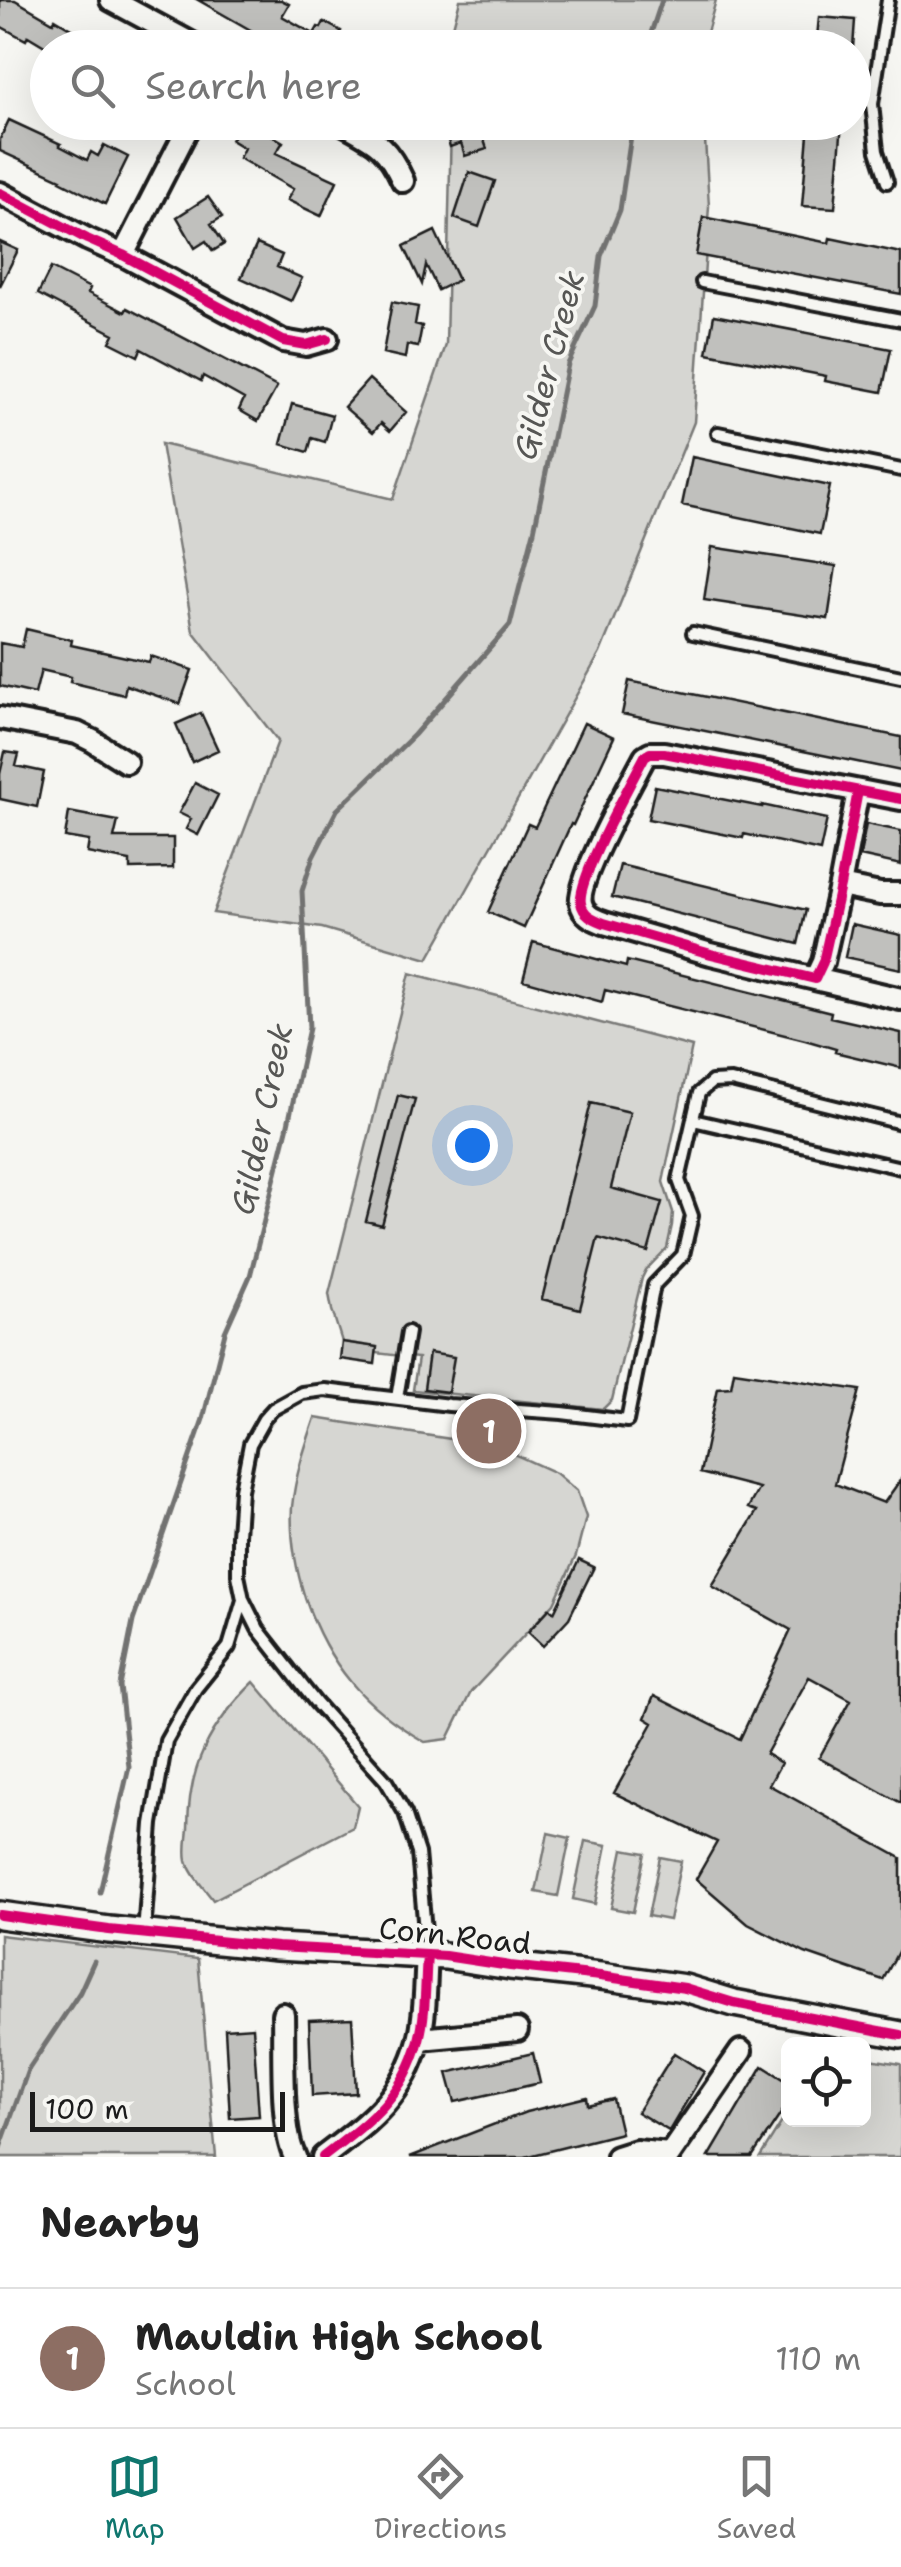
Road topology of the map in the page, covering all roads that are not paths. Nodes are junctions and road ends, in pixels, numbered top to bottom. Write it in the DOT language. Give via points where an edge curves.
graph roads {
  1 [pos="110,0"];
  2 [pos="888,0"];
  3 [pos="166,30"];
  4 [pos="182,140"];
  5 [pos="374,140"];
  6 [pos="402,181"];
  7 [pos="887,182"];
  8 [pos="0,193"];
  9 [pos="123,255"];
  10 [pos="702,282"];
  11 [pos="901,320"];
  12 [pos="327,339"];
  13 [pos="718,433"];
  14 [pos="901,470"];
  15 [pos="694,633"];
  16 [pos="901,677"];
  17 [pos="0,718"];
  18 [pos="126,762"];
  19 [pos="858,791"];
  20 [pos="901,799"];
  21 [pos="840,886"];
  22 [pos="901,894"];
  23 [pos="815,979"];
  24 [pos="901,1000"];
  25 [pos="693,1120"];
  26 [pos="901,1123"];
  27 [pos="901,1168"];
  28 [pos="408,1332"];
  29 [pos="397,1398"];
  30 [pos="244,1599"];
  31 [pos="0,1914"];
  32 [pos="144,1934"];
  33 [pos="427,1955"];
  34 [pos="282,2014"];
  35 [pos="517,2030"];
  36 [pos="901,2035"];
  37 [pos="420,2039"];
  38 [pos="741,2052"];
  39 [pos="669,2155"];
  40 [pos="295,2157"];
  41 [pos="323,2157"];
  42 [pos="617,2157"];
  1 -- 3 [label="street"];
  2 -- 7 [label="lane" via="872,104"];
  4 -- 9 [label="street"];
  5 -- 6 [label="street"];
  8 -- 9 [label="street"];
  9 -- 12 [label="street" via="283,341"];
  10 -- 11 [label="lane"];
  13 -- 14 [label="lane"];
  15 -- 16 [label="lane"];
  17 -- 18 [label="street" via="77,734"];
  19 -- 20 [label="street"];
  19 -- 21 [label="street"];
  19 -- 23 [label="street" via="650,753 581,890 584,910 604,923"];
  21 -- 22 [label="street"];
  21 -- 23 [label="street"];
  23 -- 24 [label="street"];
  25 -- 26 [label="lane" via="699,1093 712,1082 731,1081"];
  25 -- 27 [label="lane"];
  25 -- 29 [label="lane" via="679,1180 692,1216 683,1255 654,1285 626,1421"];
  28 -- 29 [label="lane"];
  29 -- 30 [label="lane" via="302,1393 264,1419 250,1444 241,1490 238,1576"];
  30 -- 32 [label="lane" via="229,1647 166,1741"];
  30 -- 33 [label="lane" via="258,1629 406,1813 420,1866"];
  31 -- 32 [label="street, Corn Road"];
  32 -- 33 [label="street, Corn Road"];
  33 -- 36 [label="street, Corn Road" via="685,1988"];
  33 -- 37 [label="street"];
  34 -- 40 [label="street" via="286,2126"];
  35 -- 37 [label="street"];
  37 -- 41 [label="street" via="402,2084 373,2118"];
  38 -- 39 [label="street"];
  39 -- 42 [label="street" via="636,2151"];
}
